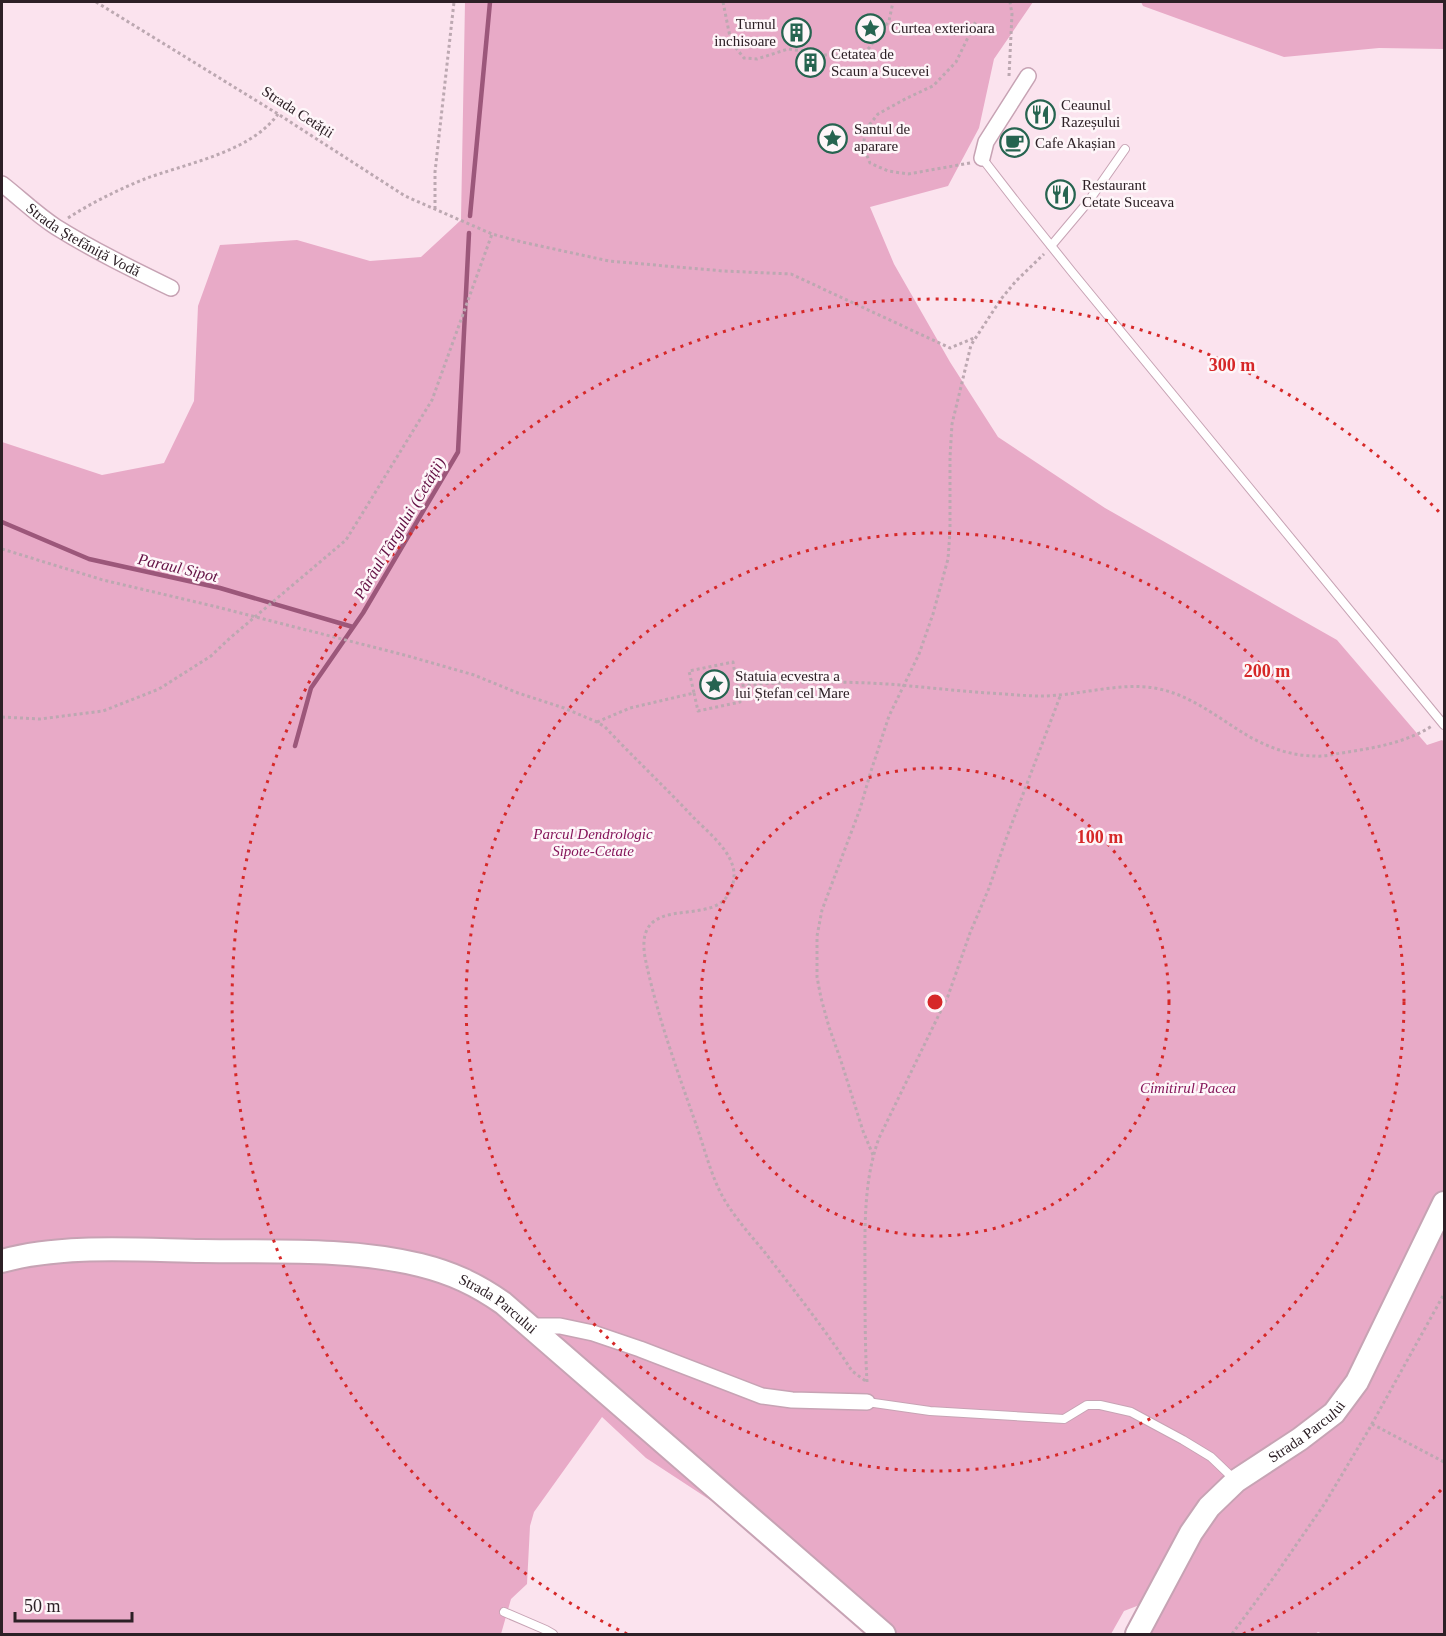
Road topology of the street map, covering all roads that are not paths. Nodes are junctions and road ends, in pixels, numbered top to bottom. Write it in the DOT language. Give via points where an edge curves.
graph roads {
  1 [pos="1028,76"];
  2 [pos="1125,149"];
  3 [pos="982,158"];
  4 [pos="2,184"];
  5 [pos="1051,246"];
  6 [pos="171,288"];
  7 [pos="1443,722"];
  8 [pos="1444,1203"];
  9 [pos="2,1261"];
  10 [pos="529,1326"];
  11 [pos="867,1402"];
  12 [pos="1236,1481"];
  13 [pos="504,1612"];
  14 [pos="553,1635"];
  15 [pos="884,1635"];
  16 [pos="1137,1635"];
  1 -- 3 [label="street" via="986,142"];
  2 -- 5 [label="lane"];
  3 -- 5 [label="lane"];
  4 -- 6 [label="street, Strada Ștefăniță Vodă" via="56,227"];
  5 -- 7 [label="lane"];
  8 -- 12 [label="main road, Strada Parcului" via="1357,1382 1334,1413"];
  9 -- 10 [label="main road, Strada Parcului" via="87,1250 302,1253 388,1259 421,1265 479,1286"];
  10 -- 11 [label="street" via="560,1326 593,1333 762,1396"];
  10 -- 15 [label="main road, Strada Parcului"];
  11 -- 12 [label="lane" via="930,1411 1064,1419 1087,1405 1100,1405 1131,1412 1183,1440 1211,1457"];
  12 -- 16 [label="main road, Strada Parcului" via="1209,1507 1191,1533"];
  13 -- 14 [label="lane"];
}
